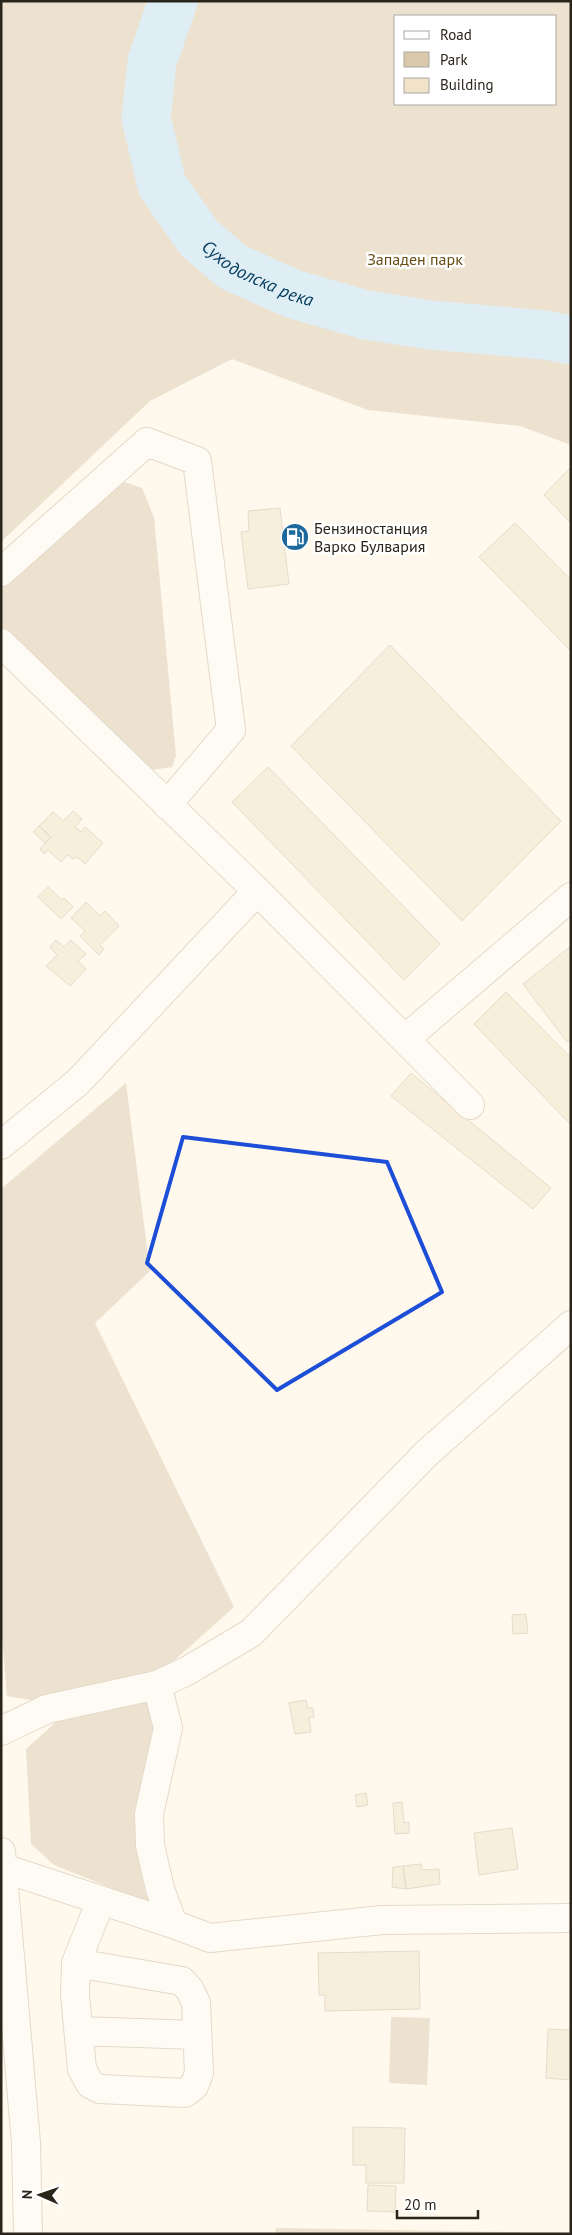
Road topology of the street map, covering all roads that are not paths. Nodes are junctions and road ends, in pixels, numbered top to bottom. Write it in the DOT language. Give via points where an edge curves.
graph roads {
  1 [pos="1,572"];
  2 [pos="1,643"];
  3 [pos="167,805"];
  4 [pos="257,892"];
  5 [pos="571,897"];
  6 [pos="405,1039"];
  7 [pos="470,1104"];
  8 [pos="1,1145"];
  9 [pos="566,1337"];
  10 [pos="156,1685"];
  11 [pos="1,1731"];
  12 [pos="2,1860"];
  13 [pos="101,1900"];
  14 [pos="571,1918"];
  15 [pos="173,1924"];
  16 [pos="76,1963"];
  17 [pos="79,2031"];
  18 [pos="197,2034"];
  19 [pos="28,2234"];
  1 -- 3 [label="street" via="147,442 198,460 231,730"];
  2 -- 3 [label="street"];
  3 -- 4 [label="street"];
  4 -- 6 [label="street"];
  4 -- 8 [label="street" via="78,1082"];
  5 -- 6 [label="street"];
  6 -- 7 [label="street"];
  9 -- 10 [label="street" via="426,1454 251,1633 187,1671"];
  10 -- 11 [label="street" via="47,1709"];
  10 -- 15 [label="street" via="168,1728 149,1814 150,1845"];
  12 -- 13 [label="street"];
  12 -- 19 [label="street" via="26,2143"];
  13 -- 15 [label="street"];
  13 -- 16 [label="street"];
  14 -- 15 [label="street" via="382,1920 210,1938"];
  16 -- 17 [label="street"];
  16 -- 18 [label="street" via="182,1982 196,2003"];
  17 -- 18 [label="street"];
  17 -- 18 [label="street" via="82,2069 90,2084 100,2089 185,2093 194,2086 198,2072"];
}
